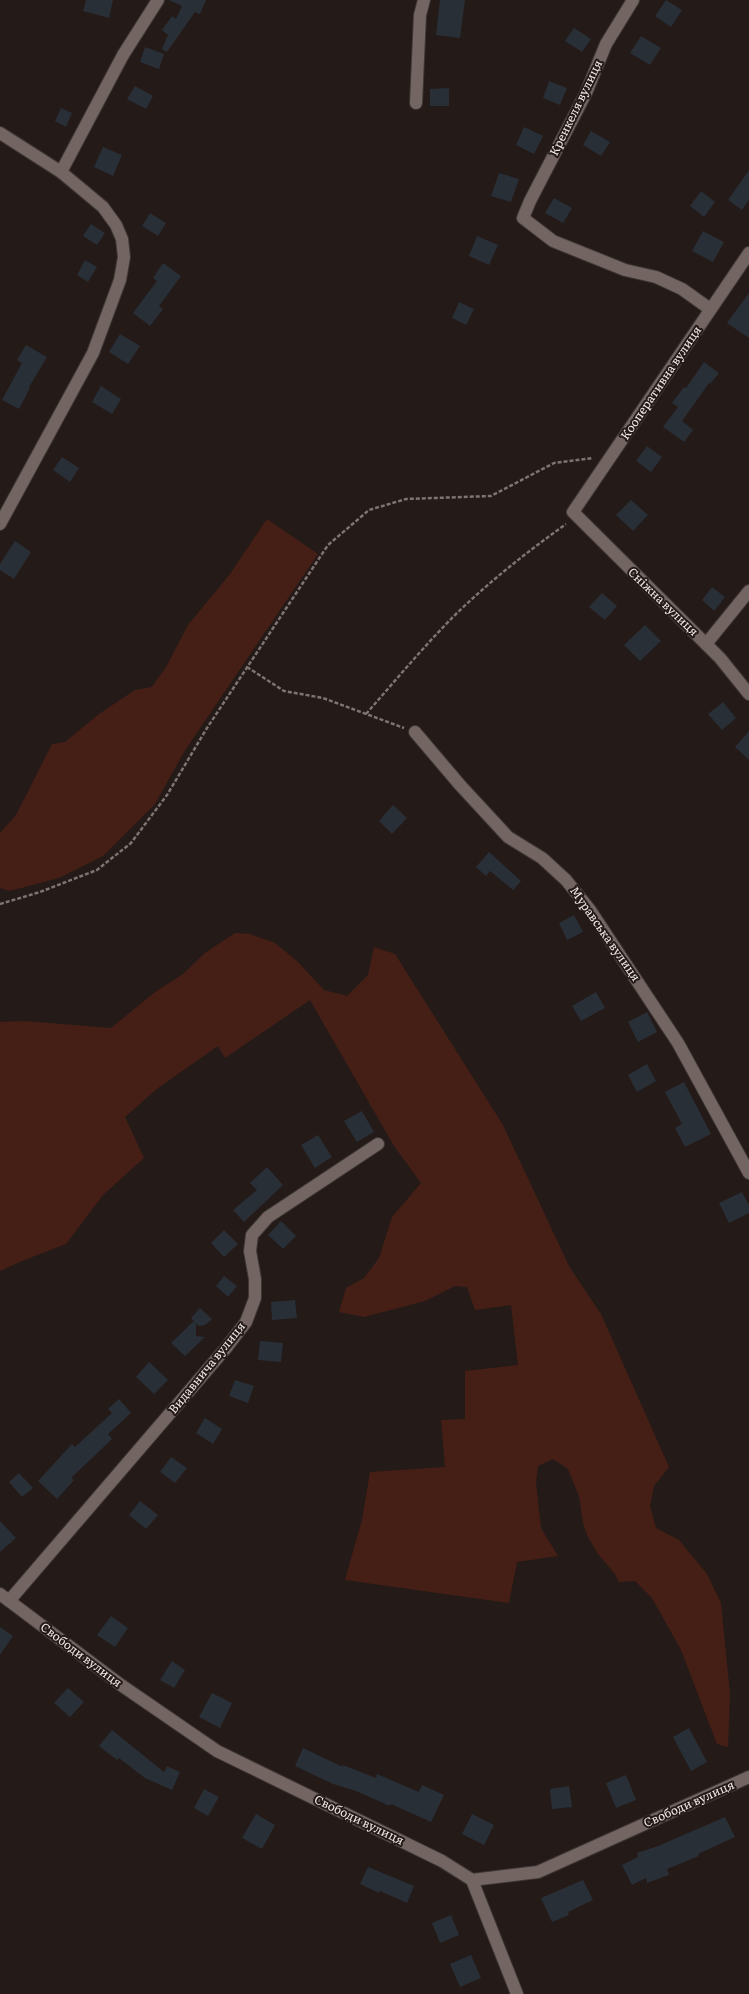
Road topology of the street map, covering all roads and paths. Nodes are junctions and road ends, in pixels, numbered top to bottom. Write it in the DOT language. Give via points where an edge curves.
graph roads {
  1 [pos="158,0"];
  2 [pos="424,0"];
  3 [pos="633,0"];
  4 [pos="416,102"];
  5 [pos="0,133"];
  6 [pos="61,172"];
  7 [pos="749,253"];
  8 [pos="710,309"];
  9 [pos="613,455"];
  10 [pos="574,515"];
  11 [pos="0,524"];
  12 [pos="749,591"];
  13 [pos="706,644"];
  14 [pos="247,667"];
  15 [pos="749,694"];
  16 [pos="366,714"];
  17 [pos="415,732"];
  18 [pos="0,904"];
  19 [pos="378,1144"];
  20 [pos="749,1173"];
  21 [pos="4,1598"];
  22 [pos="749,1777"];
  23 [pos="472,1880"];
  24 [pos="517,1994"];
  1 -- 6 [label="street" via="123,55"];
  2 -- 4 [label="street" via="420,16"];
  3 -- 8 [label="street, Кренкеля вулиця" via="606,44 586,93 523,218 553,241 625,270 656,277 682,290"];
  5 -- 6 [label="street"];
  6 -- 11 [label="street" via="103,208 116,225 122,239 124,257 120,280 93,353"];
  7 -- 8 [label="street, Кооперативна вулиця"];
  8 -- 9 [label="street, Кооперативна вулиця"];
  9 -- 10 [label="street, Кооперативна вулиця"];
  9 -- 14 [label="path" via="554,463 491,496 406,499 369,510 328,544"];
  10 -- 13 [label="street, Сніжна вулиця"];
  10 -- 16 [label="path" via="471,600"];
  12 -- 13 [label="street"];
  13 -- 15 [label="street, Сніжна вулиця"];
  14 -- 16 [label="path" via="284,691 322,698"];
  14 -- 18 [label="path" via="167,796 131,843 97,870"];
  16 -- 17 [label="path"];
  17 -- 20 [label="street, Муравська вулиця" via="508,837 547,862 566,880 590,910 678,1043"];
  19 -- 21 [label="street, Видавнича вулиця" via="268,1217 252,1235 250,1251 255,1279 255,1298 246,1322 226,1348"];
  21 -- 23 [label="street, Свободи вулиця" via="121,1685 217,1751 442,1861"];
  22 -- 23 [label="street, Свободи вулиця" via="538,1872"];
  23 -- 24 [label="street"];
}
